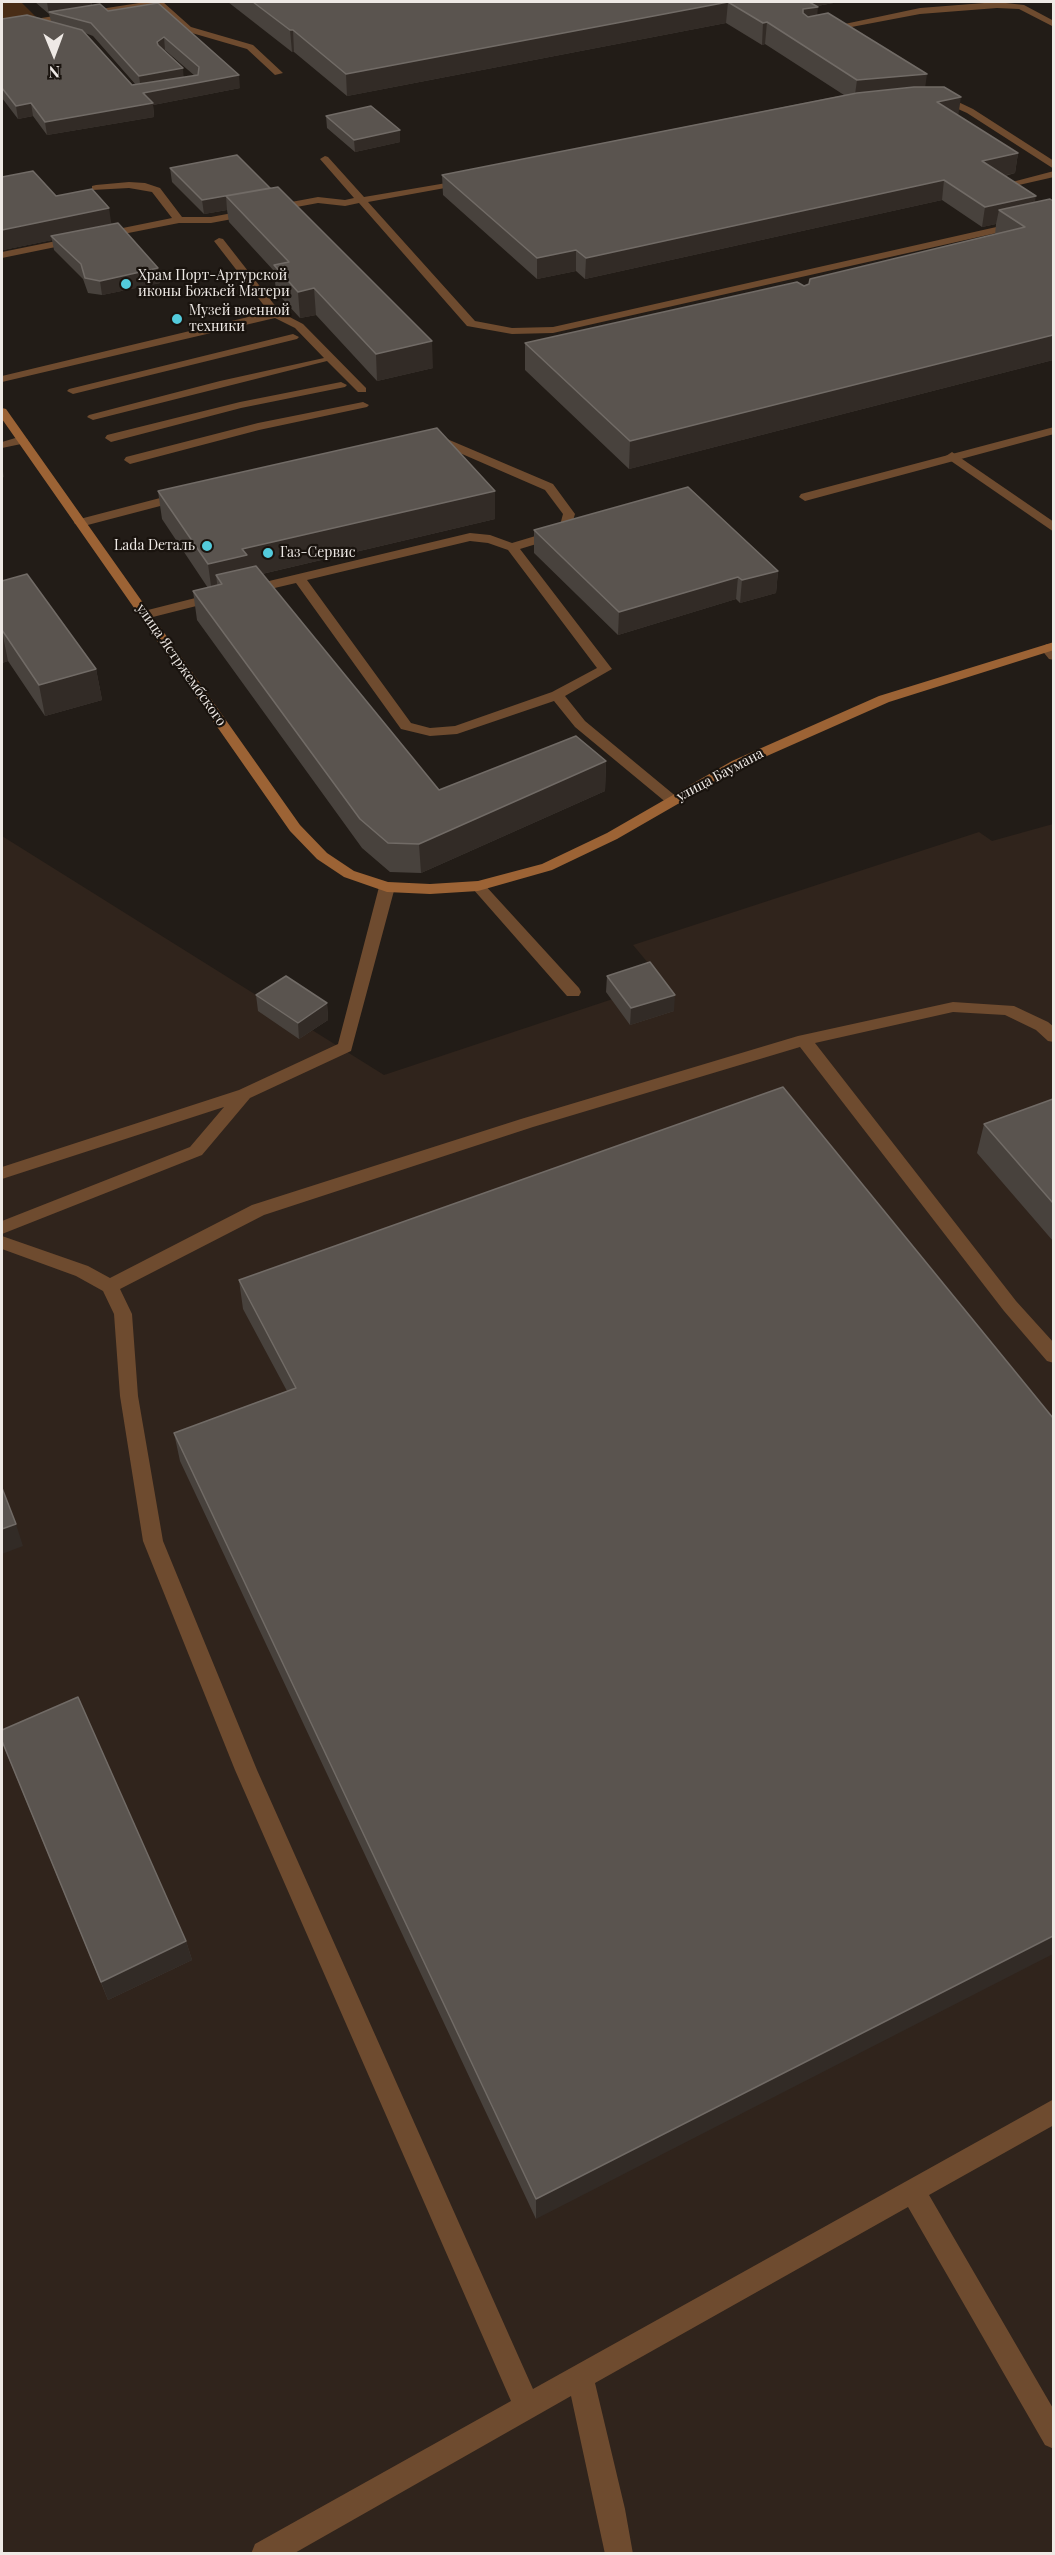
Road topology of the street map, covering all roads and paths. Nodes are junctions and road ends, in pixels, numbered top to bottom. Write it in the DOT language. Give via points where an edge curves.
graph roads {
  1 [pos="159,2"];
  2 [pos="28,23"];
  3 [pos="1053,25"];
  4 [pos="2,27"];
  5 [pos="47,29"];
  6 [pos="817,30"];
  7 [pos="278,73"];
  8 [pos="922,100"];
  9 [pos="324,159"];
  10 [pos="1053,166"];
  11 [pos="1053,174"];
  12 [pos="479,178"];
  13 [pos="96,188"];
  14 [pos="1022,199"];
  15 [pos="362,200"];
  16 [pos="1041,211"];
  17 [pos="1052,217"];
  18 [pos="178,220"];
  19 [pos="219,241"];
  20 [pos="2,255"];
  21 [pos="276,314"];
  22 [pos="293,337"];
  23 [pos="322,361"];
  24 [pos="2,379"];
  25 [pos="218,383"];
  26 [pos="341,385"];
  27 [pos="362,390"];
  28 [pos="73,391"];
  29 [pos="363,405"];
  30 [pos="2,411"];
  31 [pos="93,417"];
  32 [pos="1053,430"];
  33 [pos="111,438"];
  34 [pos="22,440"];
  35 [pos="417,444"];
  36 [pos="2,445"];
  37 [pos="952,456"];
  38 [pos="130,460"];
  39 [pos="191,494"];
  40 [pos="805,497"];
  41 [pos="80,523"];
  42 [pos="1053,528"];
  43 [pos="512,547"];
  44 [pos="300,579"];
  45 [pos="145,615"];
  46 [pos="1051,650"];
  47 [pos="557,695"];
  48 [pos="673,801"];
  49 [pos="478,886"];
  50 [pos="387,887"];
  51 [pos="573,992"];
  52 [pos="1053,1037"];
  53 [pos="804,1040"];
  54 [pos="245,1094"];
  55 [pos="2,1173"];
  56 [pos="2,1228"];
  57 [pos="2,1242"];
  58 [pos="110,1286"];
  59 [pos="1053,1356"];
  60 [pos="1053,2111"];
  61 [pos="912,2190"];
  62 [pos="580,2377"];
  63 [pos="527,2406"];
  64 [pos="1053,2436"];
  65 [pos="264,2553"];
  66 [pos="619,2553"];
  1 -- 2 [label="street"];
  1 -- 7 [label="street" via="189,29 250,47"];
  2 -- 4 [label="street"];
  2 -- 5 [label="street"];
  3 -- 6 [label="street" via="1021,7 997,5 920,11"];
  8 -- 10 [label="street" via="949,101 970,111"];
  9 -- 15 [label="street"];
  11 -- 14 [label="street" via="1002,186"];
  12 -- 15 [label="street"];
  13 -- 18 [label="street" via="129,184 156,190"];
  15 -- 17 [label="street" via="471,324 512,331 554,330 773,286"];
  15 -- 18 [label="street" via="318,200 211,220"];
  16 -- 17 [label="street"];
  18 -- 20 [label="street"];
  19 -- 21 [label="street"];
  21 -- 25 [label="street"];
  21 -- 27 [label="street" via="299,326"];
  22 -- 25 [label="street"];
  23 -- 25 [label="street"];
  24 -- 25 [label="street"];
  25 -- 26 [label="street"];
  25 -- 28 [label="street"];
  25 -- 29 [label="street"];
  25 -- 31 [label="street"];
  25 -- 33 [label="street"];
  25 -- 38 [label="street"];
  30 -- 34 [label="main road, улица Ястржембского"];
  32 -- 37 [label="street"];
  34 -- 36 [label="street"];
  34 -- 41 [label="main road, улица Ястржембского"];
  35 -- 43 [label="street" via="440,440 549,487 569,514 565,531"];
  37 -- 40 [label="street"];
  37 -- 42 [label="street"];
  39 -- 41 [label="street"];
  41 -- 45 [label="main road, улица Ястржембского"];
  43 -- 44 [label="street" via="470,537"];
  43 -- 47 [label="street" via="605,669"];
  44 -- 45 [label="street"];
  44 -- 47 [label="street" via="406,726 430,732 457,730"];
  45 -- 50 [label="main road, улица Ястржембского" via="295,828 322,856 350,874"];
  46 -- 48 [label="main road, улица Баумана" via="884,699 737,764"];
  47 -- 48 [label="street" via="580,724"];
  48 -- 49 [label="main road, улица Баумана" via="547,867"];
  49 -- 50 [label="main road, улица Баумана"];
  49 -- 51 [label="street"];
  50 -- 54 [label="street" via="345,1047"];
  52 -- 53 [label="street" via="1042,1026 1008,1010 953,1007"];
  53 -- 58 [label="street" via="526,1123 258,1210"];
  53 -- 59 [label="street"];
  54 -- 55 [label="street"];
  54 -- 56 [label="street" via="196,1151"];
  57 -- 58 [label="street" via="82,1271"];
  58 -- 63 [label="street" via="123,1314 129,1396 153,1542 246,1770"];
  60 -- 61 [label="street"];
  61 -- 62 [label="street"];
  61 -- 64 [label="street"];
  62 -- 63 [label="street"];
  62 -- 66 [label="street"];
  63 -- 65 [label="street"];
}
